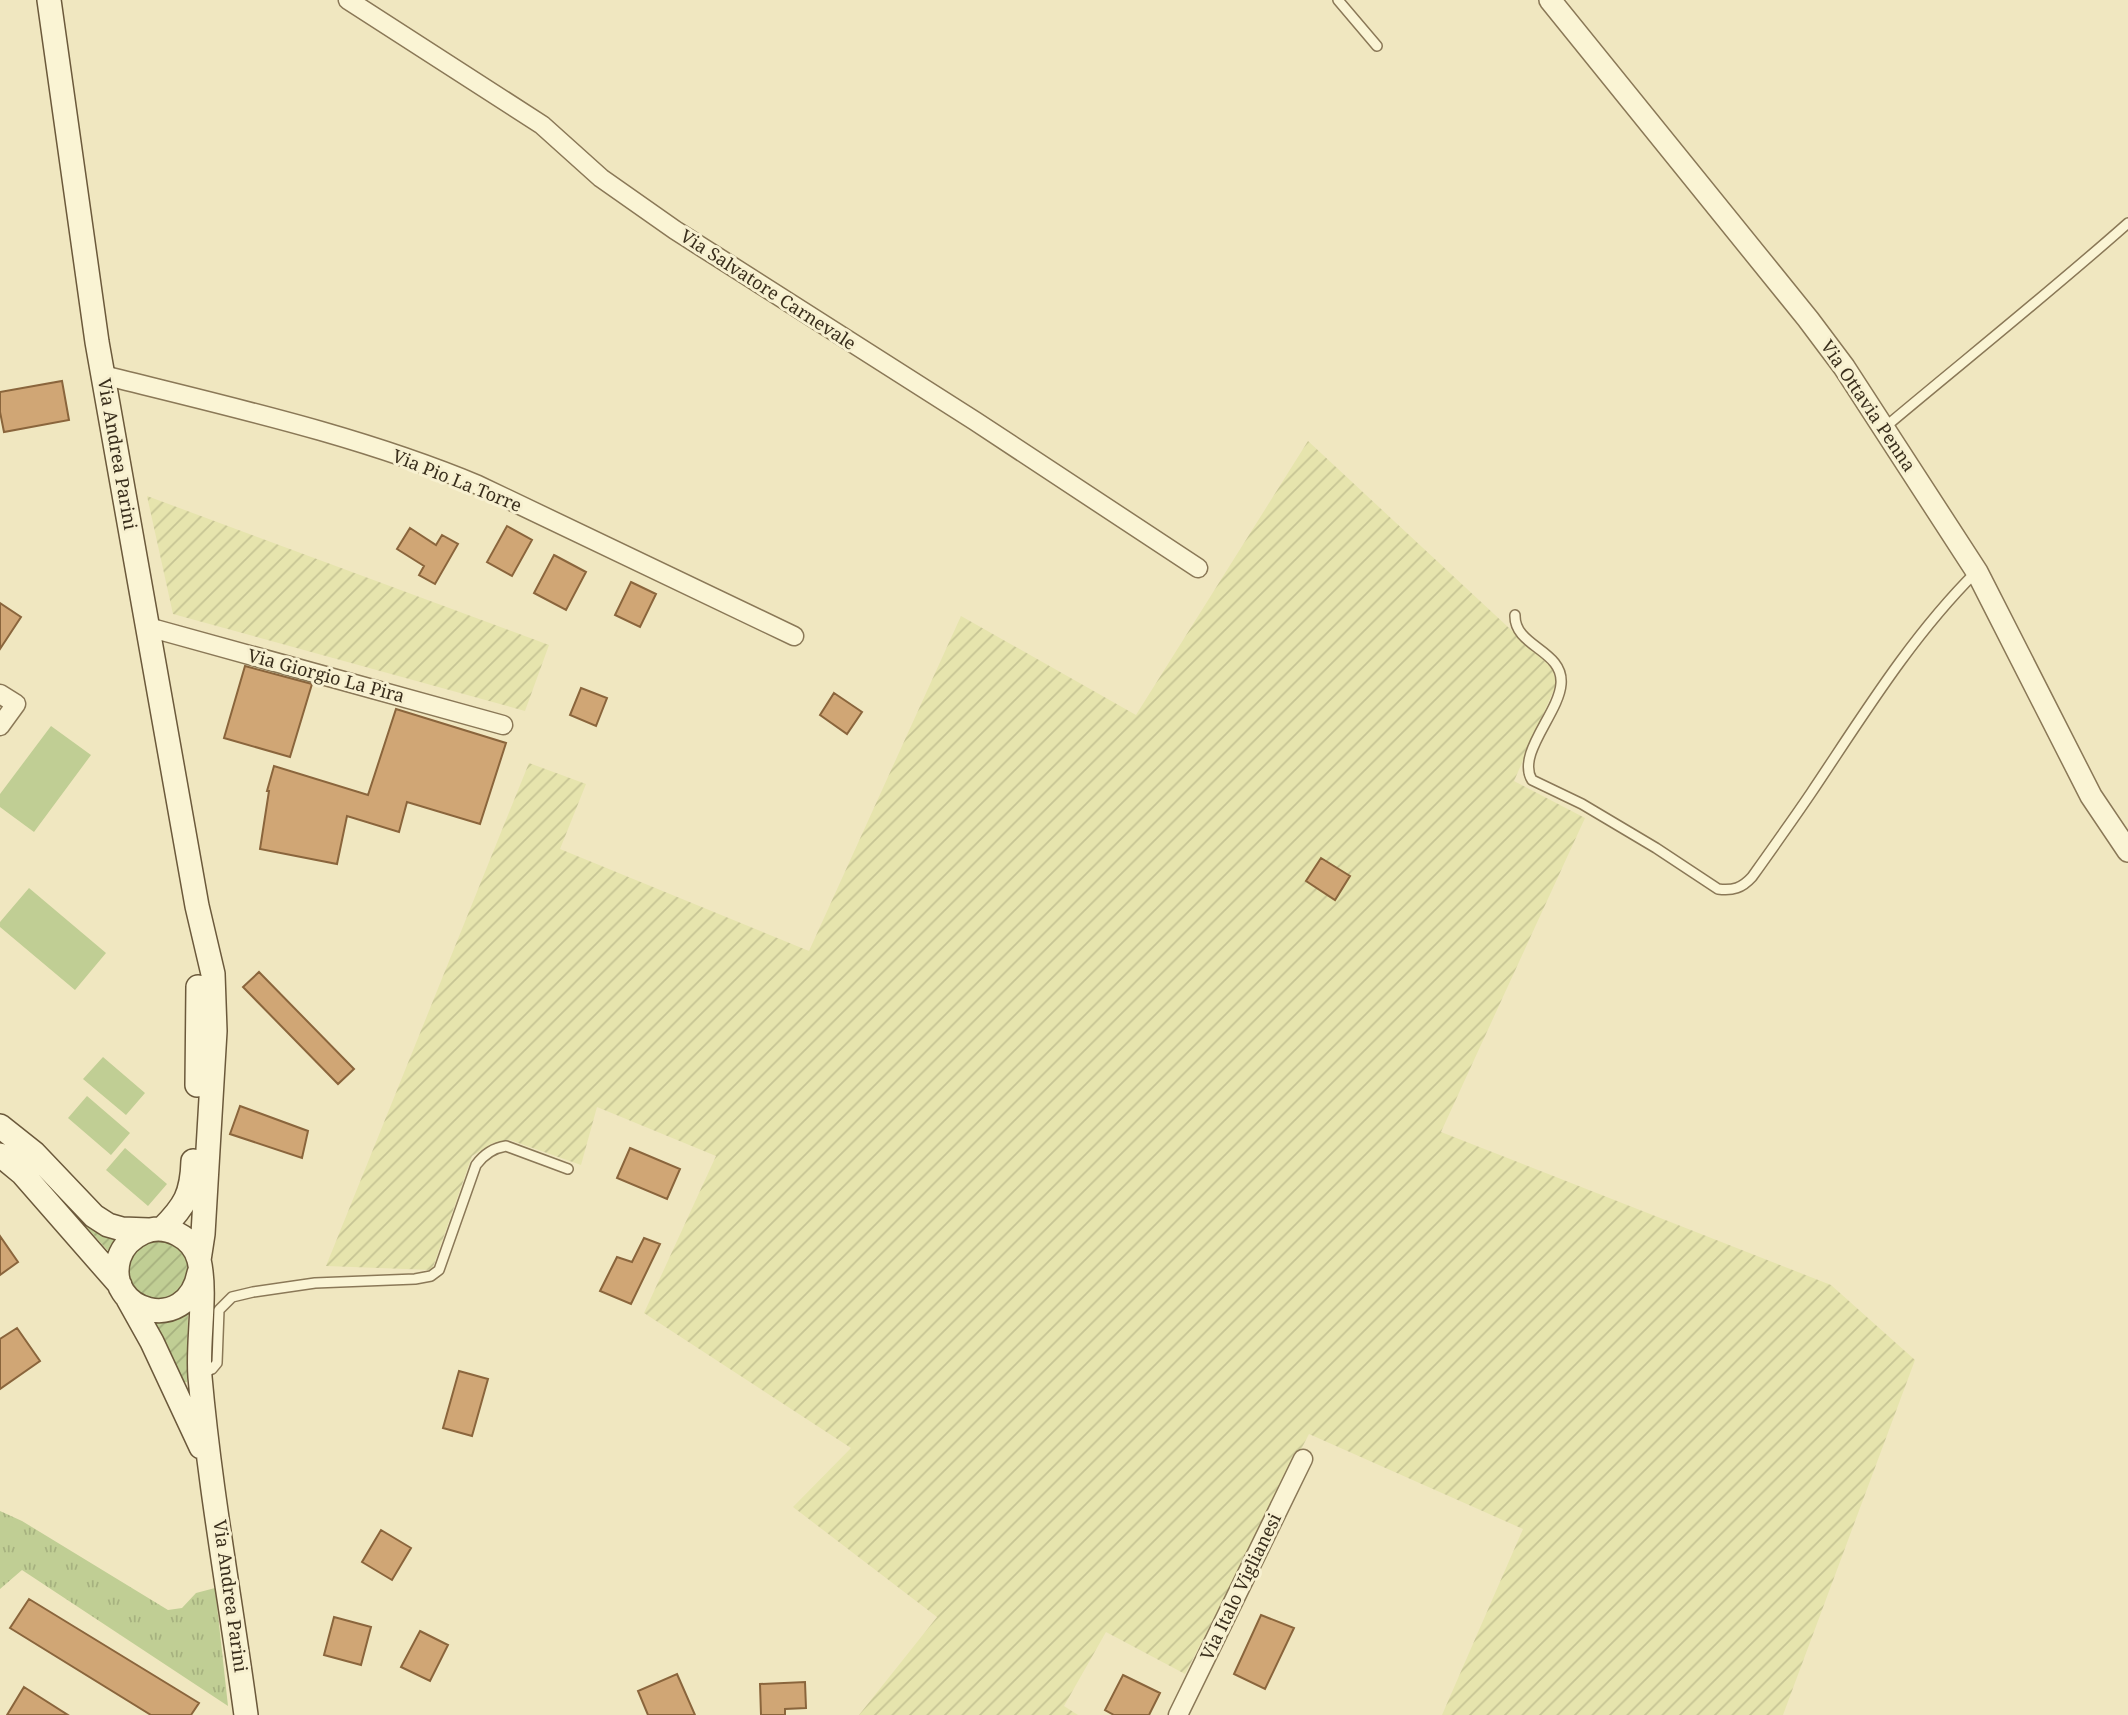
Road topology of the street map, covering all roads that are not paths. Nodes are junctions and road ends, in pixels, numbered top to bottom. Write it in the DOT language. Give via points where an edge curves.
graph roads {
  1 [pos="49,0"];
  2 [pos="348,0"];
  3 [pos="1338,0"];
  4 [pos="1550,0"];
  5 [pos="1377,46"];
  6 [pos="2128,223"];
  7 [pos="103,375"];
  8 [pos="1884,428"];
  9 [pos="1198,568"];
  10 [pos="1977,572"];
  11 [pos="1515,615"];
  12 [pos="148,627"];
  13 [pos="793,636"];
  14 [pos="0,694"];
  15 [pos="503,725"];
  16 [pos="0,726"];
  17 [pos="2128,851"];
  18 [pos="197,906"];
  19 [pos="0,1126"];
  20 [pos="0,1155"];
  21 [pos="568,1169"];
  22 [pos="155,1230"];
  23 [pos="199,1266"];
  24 [pos="124,1291"];
  25 [pos="200,1375"];
  26 [pos="1303,1459"];
  27 [pos="212,1476"];
  28 [pos="246,1715"];
  29 [pos="1178,1715"];
  1 -- 7 [label="main road, Via Andrea Parini"];
  2 -- 9 [label="street, Via Salvatore Carnevale" via="542,125 601,178 675,230"];
  3 -- 5 [label="lane"];
  4 -- 8 [label="street, Via Ottavia Penna" via="1808,319"];
  6 -- 8 [label="lane"];
  7 -- 12 [label="main road, Via Andrea Parini"];
  7 -- 13 [label="street, Via Pio La Torre" via="309,427 435,467"];
  8 -- 10 [label="street, Via Ottavia Penna"];
  10 -- 11 [label="lane" via="1945,603 1878,691 1752,877 1744,886 1726,890 1582,804 1532,780 1529,758 1562,679 1557,664 1519,632"];
  10 -- 17 [label="street, Via Ottavia Penna" via="2091,796"];
  12 -- 15 [label="street, Via Giorgio La Pira"];
  12 -- 18 [label="main road, Via Andrea Parini"];
  14 -- 16 [label="street" via="16,704"];
  18 -- 22 [label="main road" via="199,1020 192,1182 183,1206"];
  18 -- 23 [label="main road" via="213,974 215,1031"];
  19 -- 22 [label="main road" via="108,1226"];
  20 -- 24 [label="main road" via="22,1173"];
  21 -- 25 [label="lane" via="498,1147 476,1164 439,1270 415,1279 315,1283 232,1297 219,1310 217,1363"];
  22 -- 23 [label="main road" via="174,1232 185,1239"];
  22 -- 24 [label="main road" via="136,1236 122,1251 117,1271"];
  23 -- 24 [label="main road" via="191,1295 172,1309 147,1310"];
  23 -- 25 [label="main road"];
  24 -- 27 [label="main road" via="194,1429"];
  25 -- 27 [label="main road"];
  26 -- 29 [label="street, Via Italo Viglianesi"];
  27 -- 28 [label="main road, Via Andrea Parini"];
}
